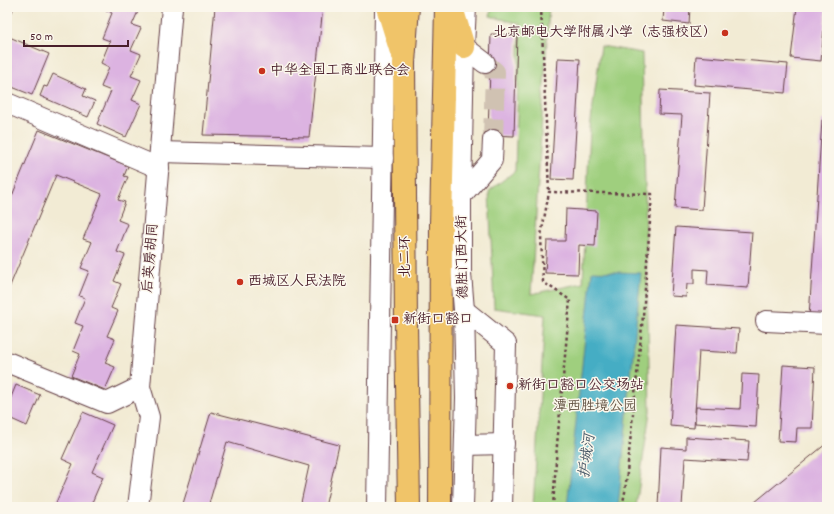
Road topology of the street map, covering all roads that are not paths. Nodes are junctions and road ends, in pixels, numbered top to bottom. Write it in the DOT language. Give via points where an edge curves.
graph roads {
  1 [pos="172,7"];
  2 [pos="386,7"];
  3 [pos="408,7"];
  4 [pos="446,7"];
  5 [pos="452,7"];
  6 [pos="466,7"];
  7 [pos="464,47"];
  8 [pos="404,63"];
  9 [pos="485,63"];
  10 [pos="7,104"];
  11 [pos="494,140"];
  12 [pos="383,158"];
  13 [pos="160,160"];
  14 [pos="461,196"];
  15 [pos="464,310"];
  16 [pos="766,321"];
  17 [pos="827,324"];
  18 [pos="7,362"];
  19 [pos="140,387"];
  20 [pos="504,444"];
  21 [pos="465,445"];
  22 [pos="138,507"];
  23 [pos="377,507"];
  24 [pos="409,507"];
  25 [pos="440,507"];
  26 [pos="463,507"];
  27 [pos="502,507"];
  1 -- 13 [label="street, 后英房胡同"];
  2 -- 8 [label="highway"];
  2 -- 12 [label="street"];
  3 -- 8 [label="highway, 北二环"];
  4 -- 25 [label="highway" via="441,223"];
  5 -- 7 [label="highway"];
  6 -- 7 [label="street, 德胜门西大街"];
  7 -- 9 [label="street"];
  7 -- 14 [label="street, 德胜门西大街"];
  8 -- 24 [label="highway, 北二环"];
  10 -- 13 [label="street"];
  11 -- 14 [label="street" via="492,160"];
  12 -- 13 [label="street"];
  12 -- 23 [label="street"];
  13 -- 19 [label="street, 后英房胡同"];
  14 -- 15 [label="street, 德胜门西大街" via="461,273"];
  15 -- 20 [label="street" via="506,344"];
  15 -- 21 [label="street, 德胜门西大街"];
  16 -- 17 [label="street"];
  18 -- 19 [label="street" via="107,403"];
  19 -- 22 [label="street, 后英房胡同" via="149,416"];
  20 -- 21 [label="street"];
  20 -- 27 [label="street"];
  21 -- 26 [label="street, 德胜门西大街"];
}
